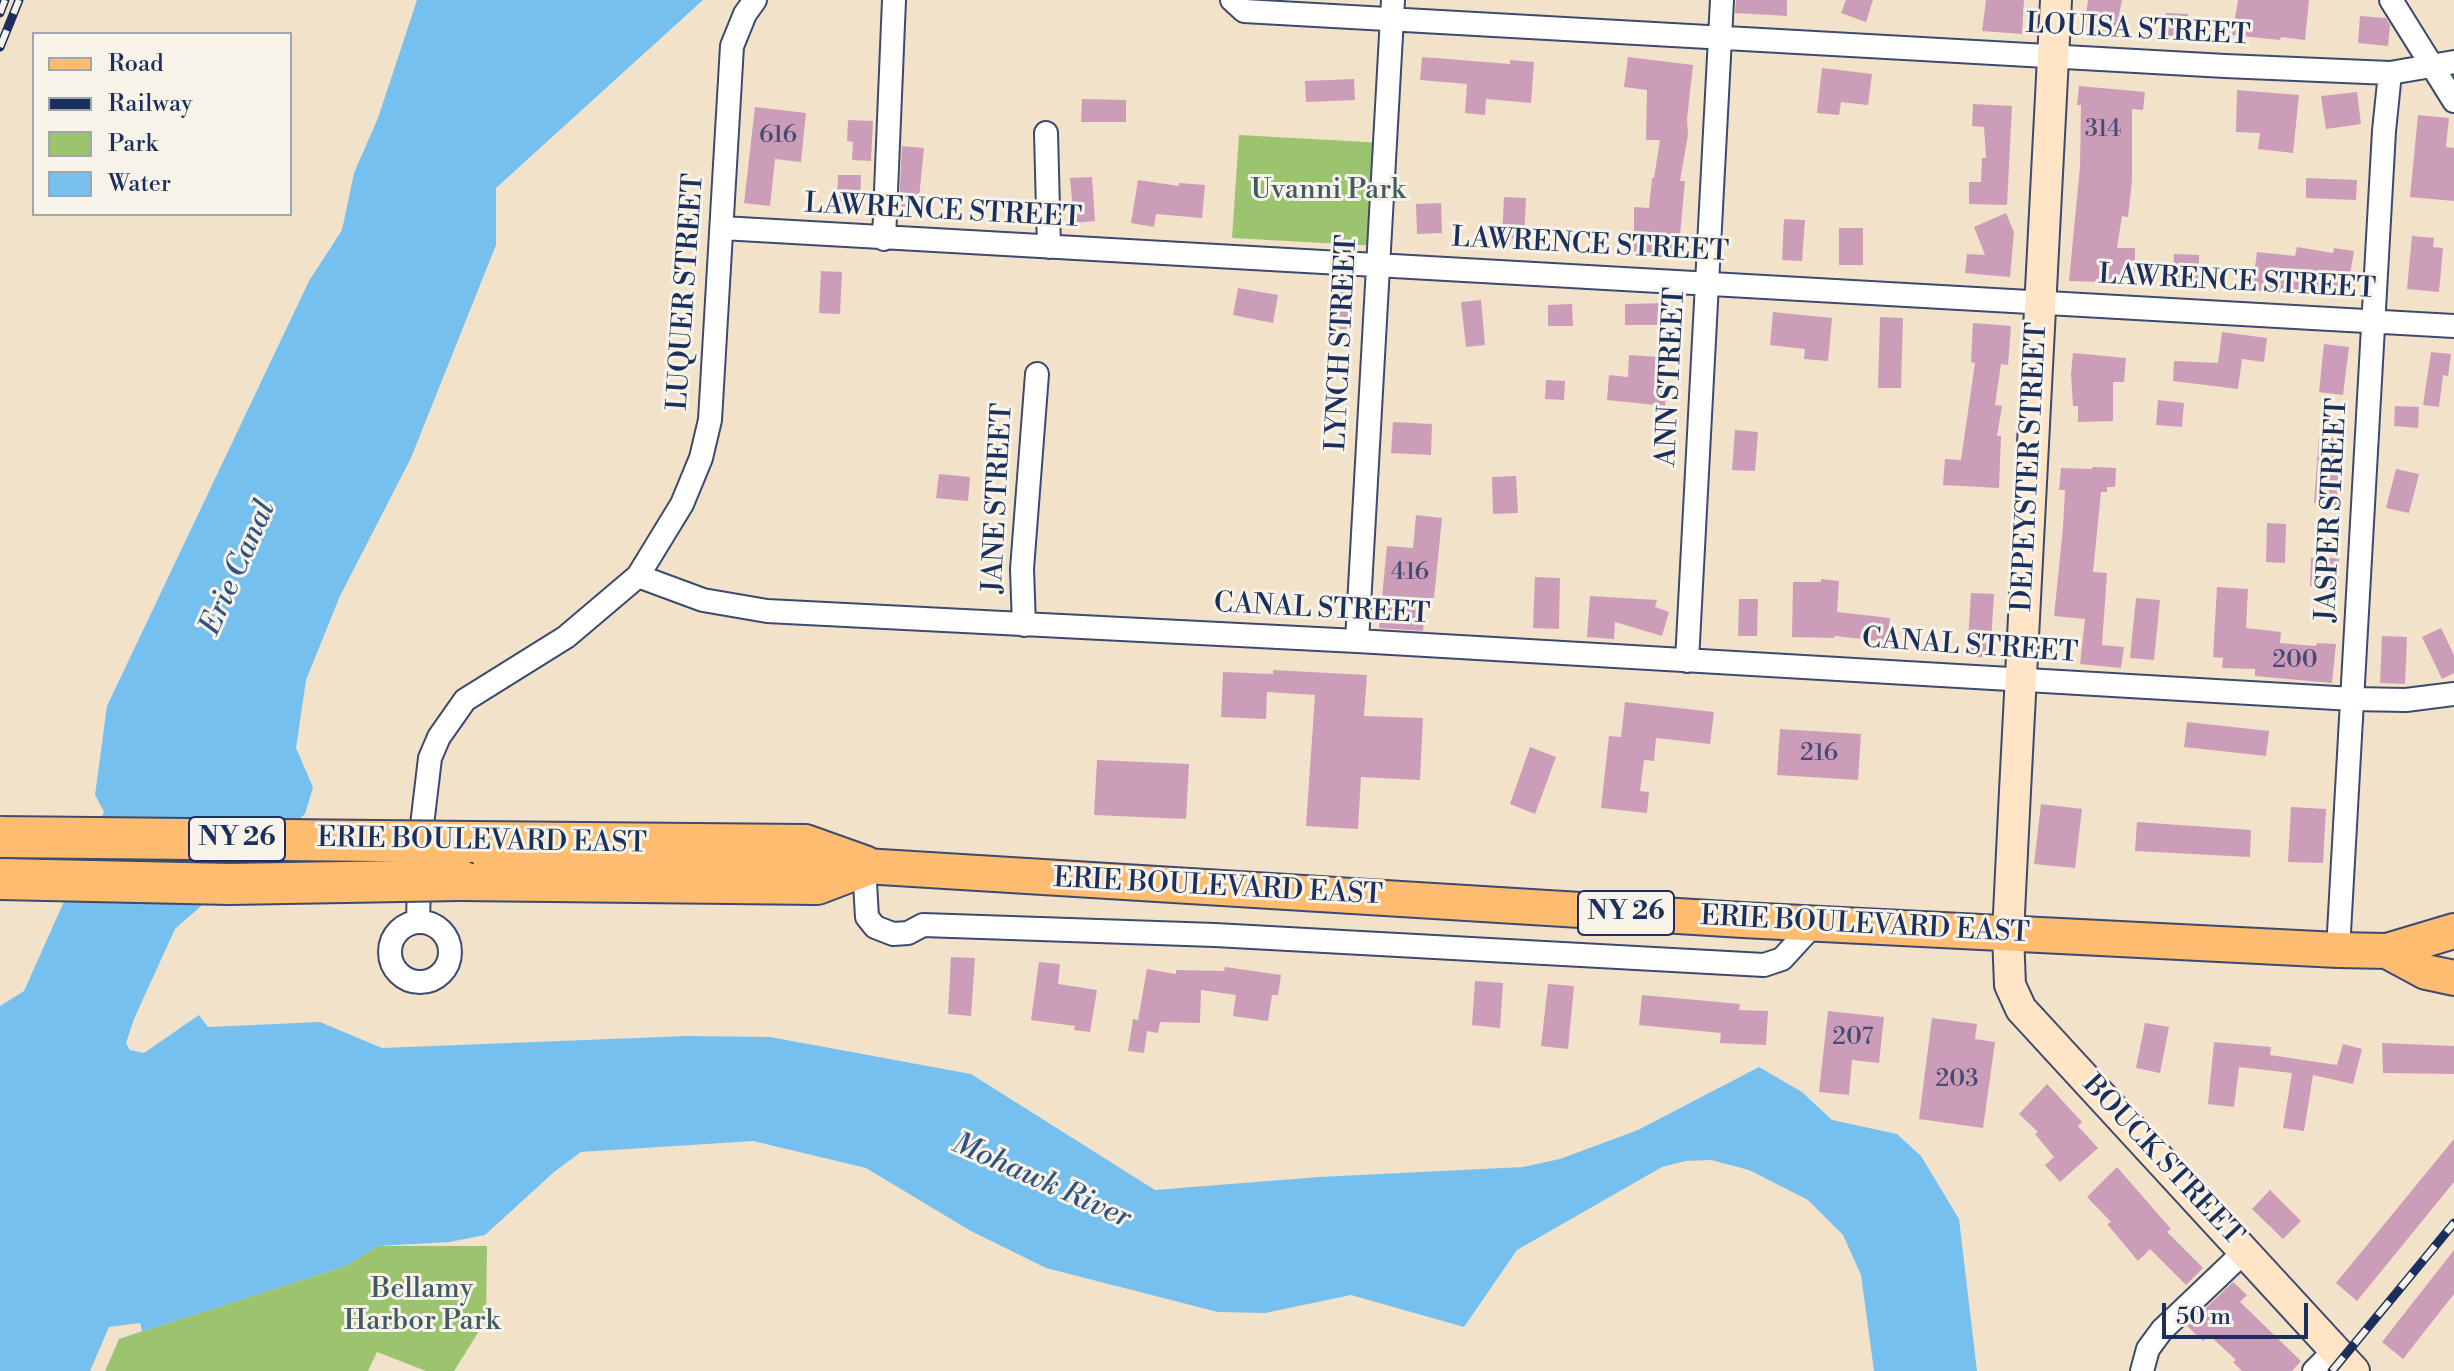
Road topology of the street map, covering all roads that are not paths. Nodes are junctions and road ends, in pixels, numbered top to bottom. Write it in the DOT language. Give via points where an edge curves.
graph roads {
  1 [pos="755,0"];
  2 [pos="894,0"];
  3 [pos="1722,0"];
  4 [pos="2056,0"];
  5 [pos="2391,0"];
  6 [pos="1238,6"];
  7 [pos="1392,10"];
  8 [pos="1721,36"];
  9 [pos="2053,56"];
  10 [pos="2444,65"];
  11 [pos="2390,73"];
  12 [pos="2454,101"];
  13 [pos="1046,133"];
  14 [pos="722,228"];
  15 [pos="884,239"];
  16 [pos="1049,247"];
  17 [pos="1377,265"];
  18 [pos="1707,282"];
  19 [pos="2039,302"];
  20 [pos="2373,321"];
  21 [pos="2454,326"];
  22 [pos="1037,374"];
  23 [pos="638,576"];
  24 [pos="1024,625"];
  25 [pos="1357,641"];
  26 [pos="1687,661"];
  27 [pos="2020,680"];
  28 [pos="2454,694"];
  29 [pos="2353,699"];
  30 [pos="0,837"];
  31 [pos="864,866"];
  32 [pos="0,879"];
  33 [pos="418,922"];
  34 [pos="1815,923"];
  35 [pos="2454,931"];
  36 [pos="2008,934"];
  37 [pos="2338,950"];
  38 [pos="2387,951"];
  39 [pos="2454,978"];
  40 [pos="2245,1251"];
  41 [pos="2334,1364"];
  42 [pos="2142,1371"];
  1 -- 14 [label="street, LUQUER STREET" via="732,46"];
  2 -- 15 [label="street"];
  3 -- 8 [label="street, ANN STREET"];
  4 -- 9 [label="street, DEPEYSTER STREET"];
  5 -- 10 [label="street"];
  6 -- 7 [label="street, LOUISA STREET" via="1329,14"];
  7 -- 8 [label="street, LOUISA STREET"];
  7 -- 17 [label="street, LYNCH STREET"];
  8 -- 9 [label="street, LOUISA STREET"];
  8 -- 18 [label="street, ANN STREET"];
  9 -- 11 [label="street, LOUISA STREET"];
  9 -- 19 [label="street, DEPEYSTER STREET"];
  10 -- 11 [label="street, LOUISA STREET"];
  10 -- 12 [label="street"];
  11 -- 20 [label="street, JASPER STREET"];
  13 -- 16 [label="street"];
  14 -- 15 [label="street, LAWRENCE STREET"];
  14 -- 23 [label="street, LUQUER STREET" via="704,445 682,504"];
  15 -- 16 [label="street, LAWRENCE STREET"];
  16 -- 17 [label="street, LAWRENCE STREET"];
  17 -- 18 [label="street, LAWRENCE STREET"];
  17 -- 25 [label="street, LYNCH STREET"];
  18 -- 19 [label="street, LAWRENCE STREET"];
  18 -- 26 [label="street, ANN STREET"];
  19 -- 20 [label="street, LAWRENCE STREET"];
  19 -- 27 [label="street, DEPEYSTER STREET"];
  20 -- 21 [label="street, LAWRENCE STREET"];
  20 -- 29 [label="street, JASPER STREET"];
  22 -- 24 [label="street, JANE STREET" via="1022,569"];
  23 -- 24 [label="street, CANAL STREET" via="703,600 767,611"];
  23 -- 33 [label="street" via="566,637 465,700 439,737 430,758 420,842"];
  24 -- 25 [label="street, CANAL STREET"];
  25 -- 26 [label="street, CANAL STREET"];
  26 -- 27 [label="street, CANAL STREET"];
  27 -- 29 [label="street, CANAL STREET"];
  27 -- 36 [label="street, DEPEYSTER STREET"];
  28 -- 29 [label="street, CANAL STREET"];
  29 -- 37 [label="street, JASPER STREET"];
  30 -- 31 [label="highway, ERIE BOULEVARD EAST / NY 26, bridge" via="805,845"];
  31 -- 32 [label="highway, ERIE BOULEVARD EAST / NY 26, bridge" via="817,884"];
  31 -- 34 [label="main road, ERIE BOULEVARD EAST / NY 26"];
  31 -- 34 [label="street" via="867,917 893,934 923,925 1200,934 1764,965 1782,959"];
  34 -- 36 [label="main road, ERIE BOULEVARD EAST / NY 26"];
  35 -- 38 [label="main road, ERIE BOULEVARD EAST / NY 26"];
  36 -- 37 [label="main road, ERIE BOULEVARD EAST / NY 26"];
  36 -- 40 [label="street, BOUCK STREET" via="2010,985 2021,1009"];
  37 -- 38 [label="main road, ERIE BOULEVARD EAST / NY 26"];
  38 -- 39 [label="main road, ERIE BOULEVARD EAST / NY 26" via="2426,972"];
  40 -- 41 [label="street, BOUCK STREET"];
  40 -- 42 [label="street" via="2162,1330 2148,1349"];
}
